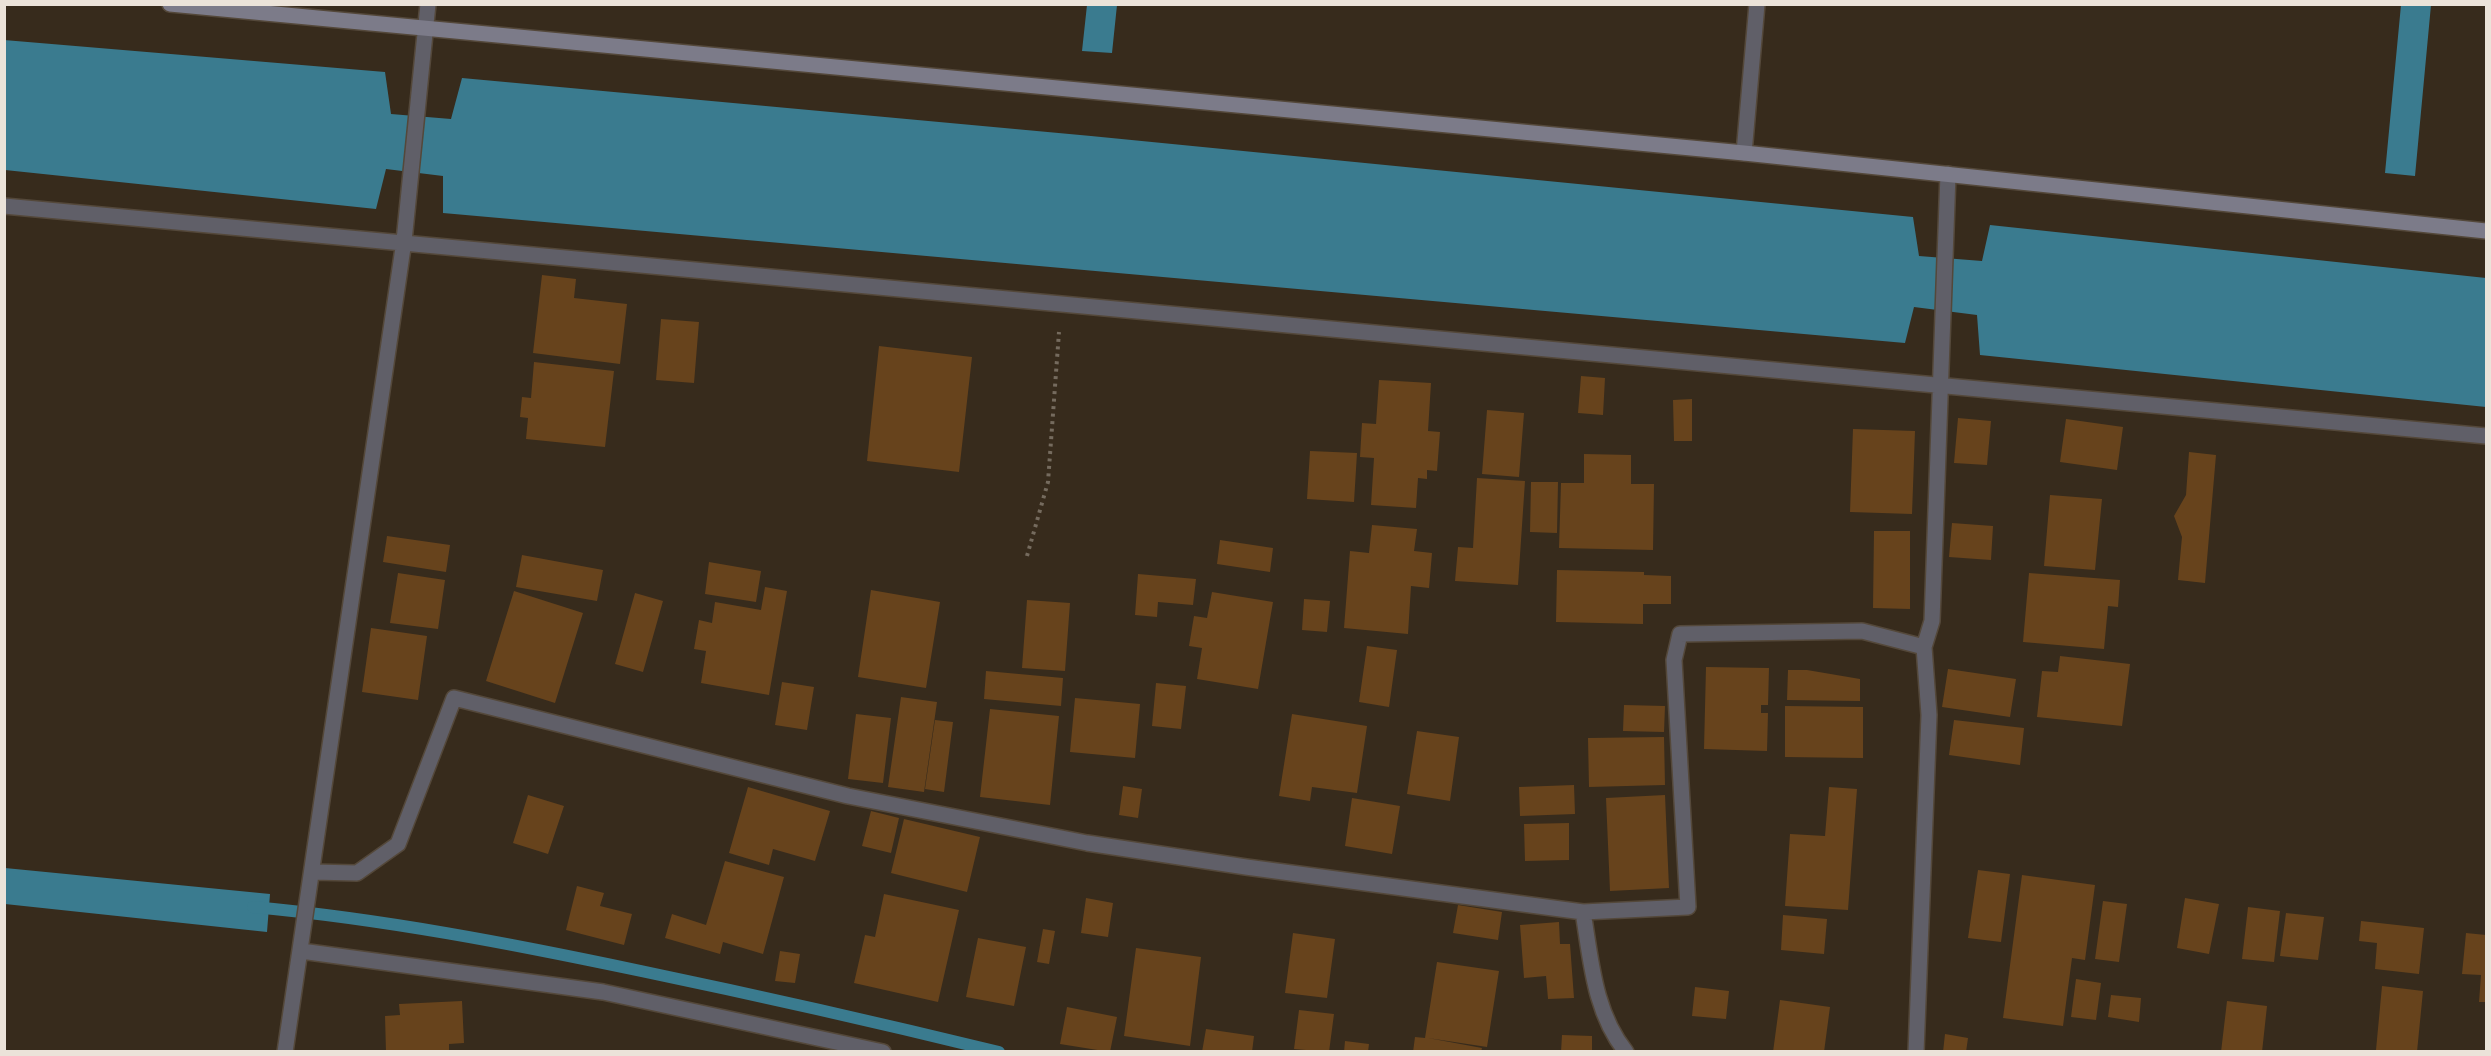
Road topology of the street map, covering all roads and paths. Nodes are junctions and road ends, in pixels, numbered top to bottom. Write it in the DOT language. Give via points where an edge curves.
graph roads {
  1 [pos="170,4"];
  2 [pos="428,4"];
  3 [pos="1756,4"];
  4 [pos="425,27"];
  5 [pos="1744,153"];
  6 [pos="1948,174"];
  7 [pos="4,206"];
  8 [pos="2487,231"];
  9 [pos="404,242"];
  10 [pos="1061,303"];
  11 [pos="1940,385"];
  12 [pos="2487,436"];
  13 [pos="1026,556"];
  14 [pos="1924,647"];
  15 [pos="312,872"];
  16 [pos="1583,912"];
  17 [pos="301,951"];
  18 [pos="285,1052"];
  19 [pos="883,1052"];
  20 [pos="1626,1052"];
  21 [pos="1916,1052"];
  1 -- 4 [label="street"];
  2 -- 4 [label="street"];
  3 -- 5 [label="street"];
  4 -- 5 [label="street"];
  4 -- 9 [label="street"];
  5 -- 6 [label="street"];
  6 -- 8 [label="street"];
  6 -- 11 [label="street"];
  7 -- 9 [label="street"];
  9 -- 10 [label="street"];
  9 -- 15 [label="street"];
  10 -- 11 [label="street"];
  10 -- 13 [label="path" via="1048,482"];
  11 -- 12 [label="street"];
  11 -- 14 [label="street" via="1932,621"];
  14 -- 16 [label="street" via="1862,631 1680,634 1674,660 1688,907"];
  14 -- 21 [label="street" via="1929,715"];
  15 -- 16 [label="street" via="357,873 398,844 454,698 848,796 954,818 1246,867"];
  15 -- 17 [label="street"];
  16 -- 20 [label="street" via="1596,991 1615,1038"];
  17 -- 18 [label="street"];
  17 -- 19 [label="street" via="603,992"];
}
